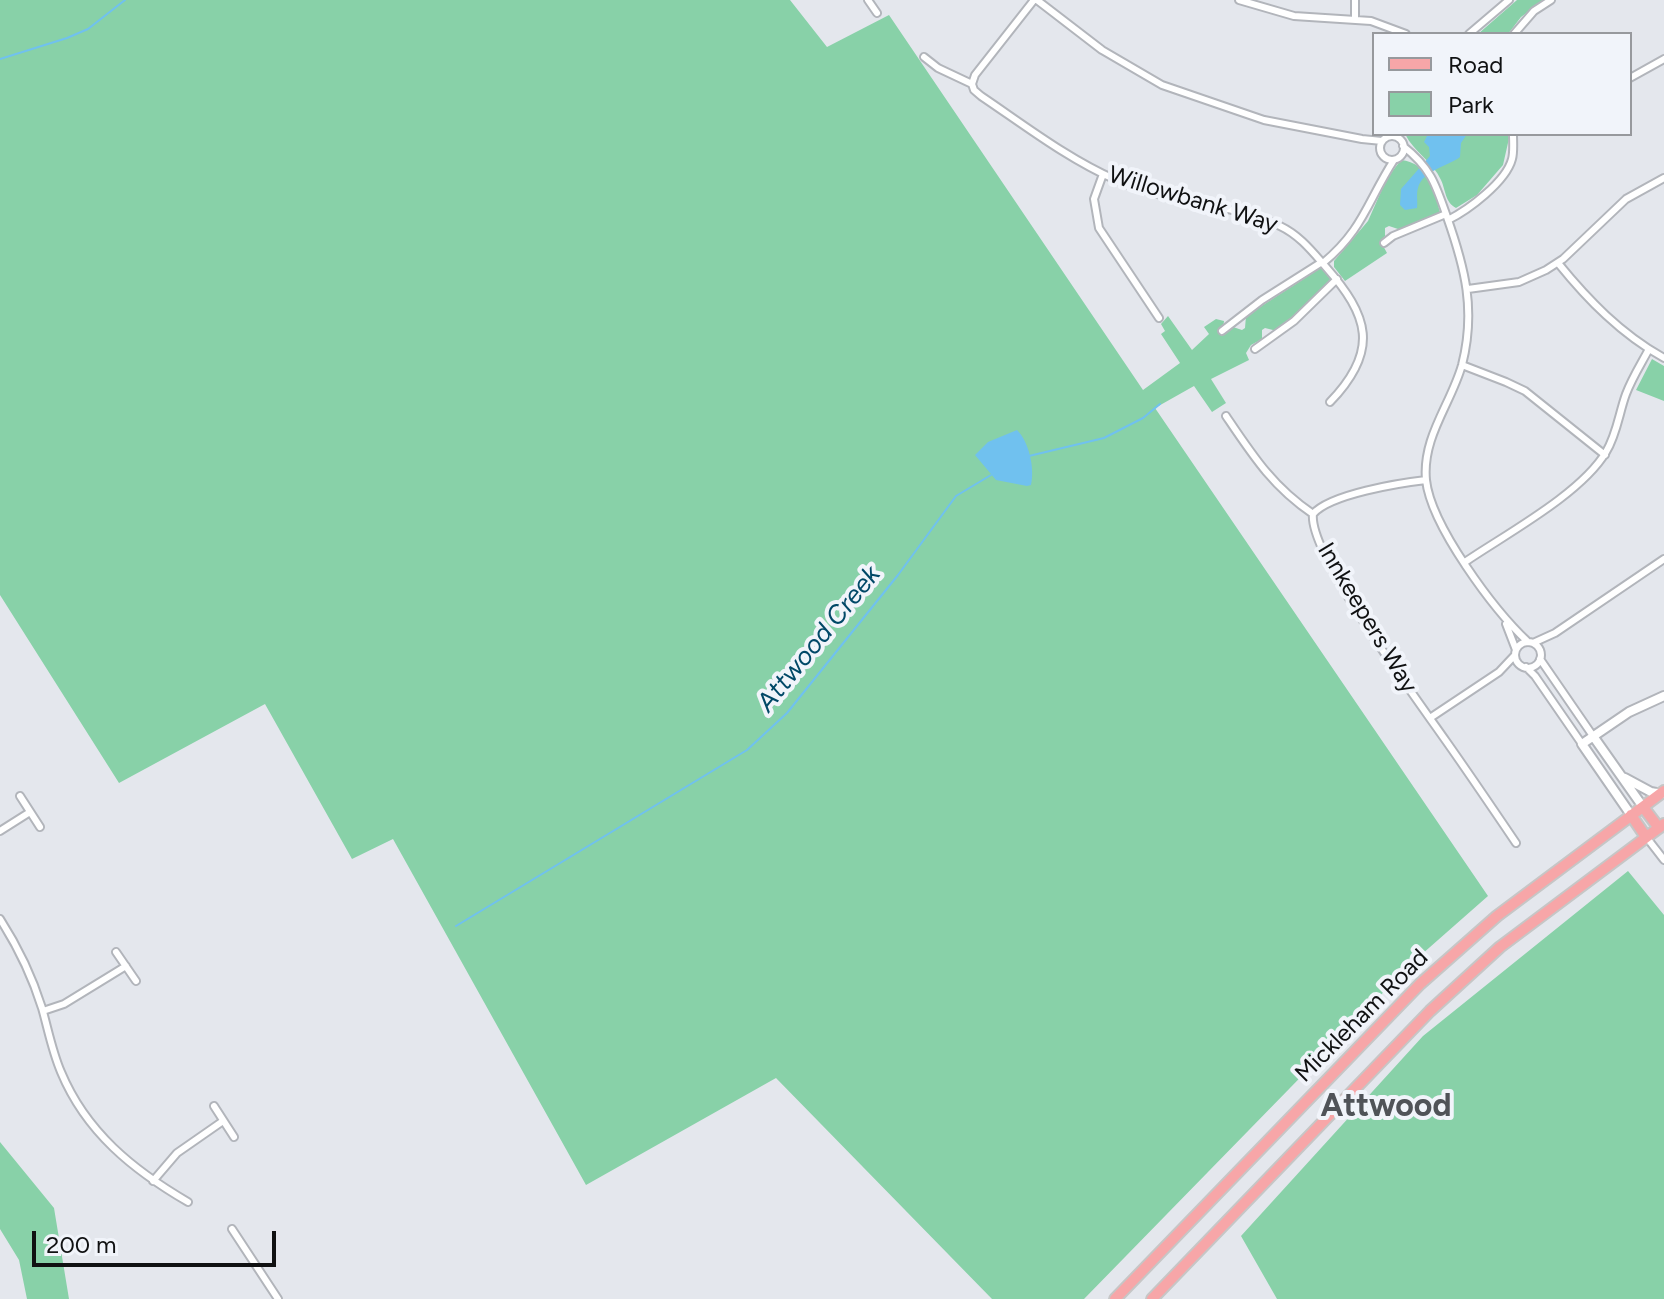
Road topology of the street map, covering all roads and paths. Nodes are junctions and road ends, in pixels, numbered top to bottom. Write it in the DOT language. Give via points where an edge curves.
graph roads {
  1 [pos="868,0"];
  2 [pos="1035,0"];
  3 [pos="1239,0"];
  4 [pos="1355,0"];
  5 [pos="1509,0"];
  6 [pos="1551,0"];
  7 [pos="877,13"];
  8 [pos="1355,19"];
  9 [pos="1401,32"];
  10 [pos="1471,32"];
  11 [pos="1516,32"];
  12 [pos="924,57"];
  13 [pos="1664,59"];
  14 [pos="1632,77"];
  15 [pos="972,84"];
  16 [pos="1513,136"];
  17 [pos="1386,137"];
  18 [pos="1362,139"];
  19 [pos="1401,140"];
  20 [pos="1382,154"];
  21 [pos="1397,158"];
  22 [pos="1419,160"];
  23 [pos="1103,174"];
  24 [pos="1664,178"];
  25 [pos="1381,180"];
  26 [pos="1447,217"];
  27 [pos="1384,243"];
  28 [pos="1322,263"];
  29 [pos="1558,263"];
  30 [pos="1337,279"];
  31 [pos="1468,289"];
  32 [pos="1159,318"];
  33 [pos="1222,331"];
  34 [pos="1255,349"];
  35 [pos="1649,349"];
  36 [pos="1664,358"];
  37 [pos="1462,365"];
  38 [pos="1330,402"];
  39 [pos="1226,416"];
  40 [pos="1605,455"];
  41 [pos="1426,480"];
  42 [pos="1313,514"];
  43 [pos="1664,559"];
  44 [pos="1465,562"];
  45 [pos="1505,621"];
  46 [pos="1555,633"];
  47 [pos="1530,643"];
  48 [pos="1540,650"];
  49 [pos="1516,652"];
  50 [pos="1540,659"];
  51 [pos="1523,666"];
  52 [pos="1499,672"];
  53 [pos="1664,696"];
  54 [pos="1430,718"];
  55 [pos="1593,736"];
  56 [pos="1582,744"];
  57 [pos="1621,776"];
  58 [pos="1662,792"];
  59 [pos="20,796"];
  60 [pos="1643,807"];
  61 [pos="30,812"];
  62 [pos="1631,815"];
  63 [pos="40,827"];
  64 [pos="1662,829"];
  65 [pos="0,831"];
  66 [pos="1646,837"];
  67 [pos="1516,843"];
  68 [pos="1664,860"];
  69 [pos="0,919"];
  70 [pos="116,952"];
  71 [pos="126,966"];
  72 [pos="136,981"];
  73 [pos="43,1011"];
  74 [pos="214,1106"];
  75 [pos="223,1121"];
  76 [pos="234,1137"];
  77 [pos="153,1181"];
  78 [pos="188,1202"];
  79 [pos="232,1229"];
  80 [pos="278,1299"];
  81 [pos="1115,1299"];
  82 [pos="1152,1299"];
  1 -- 7 [label="street"];
  2 -- 15 [label="street"];
  2 -- 18 [label="street" via="1102,50 1162,85 1254,117"];
  3 -- 8 [label="street" via="1294,16"];
  4 -- 8 [label="street"];
  5 -- 10 [label="street"];
  6 -- 11 [label="street"];
  8 -- 9 [label="street"];
  12 -- 15 [label="street, Willowbank Way"];
  13 -- 14 [label="street"];
  15 -- 23 [label="street, Willowbank Way" via="981,96"];
  16 -- 26 [label="street" via="1506,171 1471,207"];
  17 -- 18 [label="street"];
  17 -- 19 [label="street"];
  17 -- 20 [label="street"];
  18 -- 20 [label="street"];
  19 -- 21 [label="street"];
  19 -- 22 [label="street"];
  20 -- 21 [label="street"];
  20 -- 25 [label="street"];
  21 -- 22 [label="street"];
  21 -- 25 [label="street"];
  22 -- 26 [label="street" via="1437,184"];
  23 -- 28 [label="street, Willowbank Way" via="1278,225 1302,240"];
  23 -- 32 [label="street" via="1094,199 1099,228"];
  24 -- 29 [label="street" via="1626,199"];
  25 -- 28 [label="street" via="1363,220"];
  26 -- 27 [label="street"];
  26 -- 31 [label="street"];
  28 -- 30 [label="street, Willowbank Way"];
  28 -- 33 [label="street"];
  29 -- 31 [label="street" via="1519,282"];
  29 -- 35 [label="street" via="1598,309"];
  30 -- 34 [label="street" via="1294,321"];
  30 -- 38 [label="street, Willowbank Way" via="1356,306 1363,346 1351,378"];
  31 -- 37 [label="street"];
  35 -- 36 [label="street"];
  35 -- 40 [label="street" via="1633,377"];
  37 -- 40 [label="street" via="1525,391"];
  37 -- 41 [label="street" via="1433,432"];
  39 -- 42 [label="street" via="1275,484"];
  40 -- 44 [label="street" via="1569,492"];
  41 -- 42 [label="street" via="1364,492"];
  41 -- 44 [label="street" via="1435,515"];
  42 -- 54 [label="street, Innkeepers Way" via="1339,581"];
  43 -- 46 [label="street"];
  44 -- 45 [label="street"];
  45 -- 47 [label="street"];
  45 -- 49 [label="street"];
  46 -- 47 [label="street"];
  46 -- 48 [label="street"];
  47 -- 48 [label="street"];
  47 -- 49 [label="street" via="1521,644"];
  48 -- 50 [label="street"];
  49 -- 51 [label="street"];
  49 -- 52 [label="street"];
  50 -- 51 [label="street"];
  50 -- 55 [label="street"];
  51 -- 52 [label="street"];
  51 -- 56 [label="street"];
  52 -- 54 [label="street"];
  53 -- 55 [label="street"];
  54 -- 67 [label="street, Innkeepers Way"];
  55 -- 56 [label="street"];
  55 -- 57 [label="street"];
  56 -- 62 [label="street"];
  57 -- 58 [label="street"];
  57 -- 60 [label="street"];
  58 -- 60 [label="main road, Mickleham Road"];
  59 -- 61 [label="street"];
  60 -- 62 [label="main road, Mickleham Road"];
  60 -- 64 [label="main road"];
  61 -- 63 [label="street"];
  61 -- 65 [label="street"];
  62 -- 66 [label="main road"];
  62 -- 81 [label="main road, Mickleham Road" via="1497,916 1420,984"];
  64 -- 66 [label="main road, Mickleham Road"];
  66 -- 68 [label="street"];
  66 -- 82 [label="main road, Mickleham Road" via="1500,947 1430,1011"];
  69 -- 73 [label="street"];
  70 -- 71 [label="street"];
  71 -- 72 [label="street"];
  71 -- 73 [label="street"];
  73 -- 77 [label="street" via="76,1102 120,1156"];
  74 -- 75 [label="street"];
  75 -- 76 [label="street"];
  75 -- 77 [label="street" via="177,1153"];
  77 -- 78 [label="street"];
  79 -- 80 [label="street"];
}
